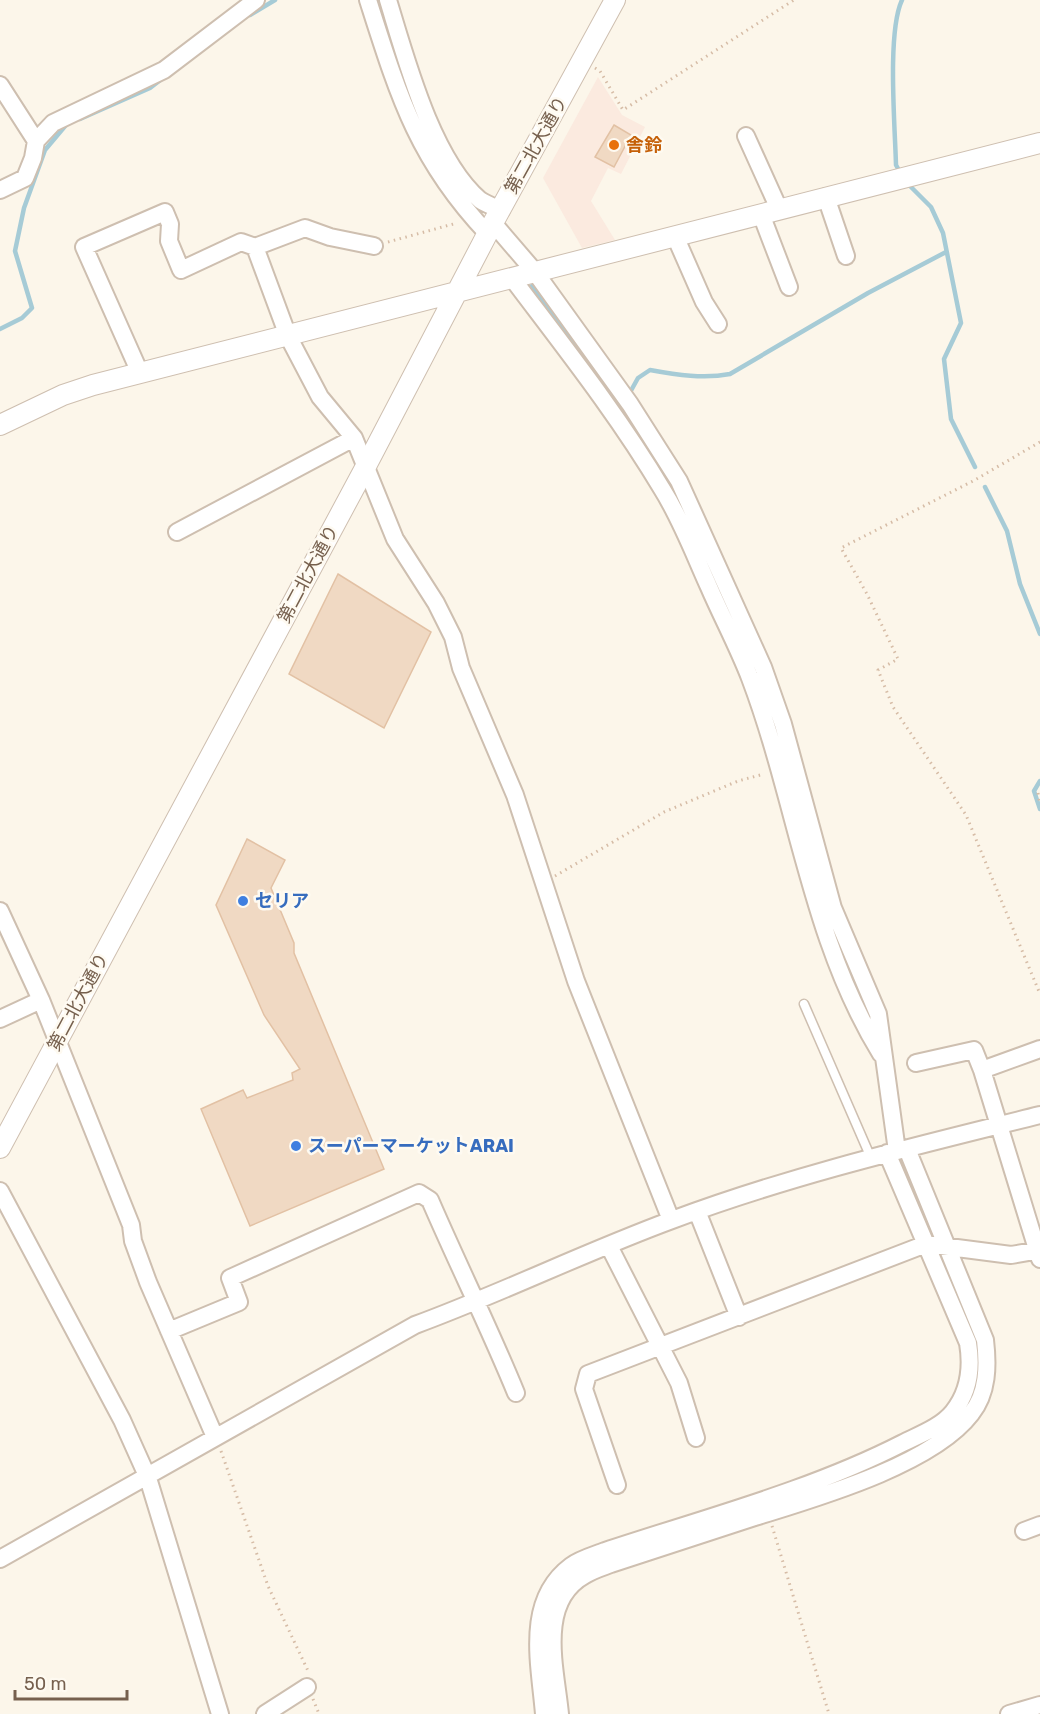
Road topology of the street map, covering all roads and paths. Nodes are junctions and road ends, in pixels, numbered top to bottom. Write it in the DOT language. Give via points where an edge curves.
graph roads {
  1 [pos="256,0"];
  2 [pos="615,0"];
  3 [pos="794,0"];
  4 [pos="379,3"];
  5 [pos="583,61"];
  6 [pos="0,85"];
  7 [pos="746,136"];
  8 [pos="36,141"];
  9 [pos="1040,143"];
  10 [pos="0,190"];
  11 [pos="826,197"];
  12 [pos="770,212"];
  13 [pos="489,221"];
  14 [pos="675,236"];
  15 [pos="374,246"];
  16 [pos="255,247"];
  17 [pos="846,256"];
  18 [pos="535,272"];
  19 [pos="512,278"];
  20 [pos="789,287"];
  21 [pos="457,293"];
  22 [pos="718,324"];
  23 [pos="288,336"];
  24 [pos="140,373"];
  25 [pos="0,424"];
  26 [pos="354,438"];
  27 [pos="1040,442"];
  28 [pos="365,468"];
  29 [pos="177,532"];
  30 [pos="755,670"];
  31 [pos="779,770"];
  32 [pos="1038,793"];
  33 [pos="1040,804"];
  34 [pos="543,882"];
  35 [pos="0,911"];
  36 [pos="1040,994"];
  37 [pos="41,1000"];
  38 [pos="804,1004"];
  39 [pos="0,1019"];
  40 [pos="57,1041"];
  41 [pos="1040,1049"];
  42 [pos="884,1060"];
  43 [pos="916,1063"];
  44 [pos="982,1070"];
  45 [pos="1040,1115"];
  46 [pos="998,1126"];
  47 [pos="0,1148"];
  48 [pos="890,1153"];
  49 [pos="0,1191"];
  50 [pos="697,1211"];
  51 [pos="671,1220"];
  52 [pos="926,1244"];
  53 [pos="609,1246"];
  54 [pos="949,1248"];
  55 [pos="1039,1254"];
  56 [pos="476,1303"];
  57 [pos="739,1317"];
  58 [pos="170,1331"];
  59 [pos="661,1344"];
  60 [pos="516,1393"];
  61 [pos="215,1437"];
  62 [pos="696,1438"];
  63 [pos="148,1478"];
  64 [pos="617,1485"];
  65 [pos="768,1513"];
  66 [pos="0,1559"];
  67 [pos="307,1687"];
  68 [pos="1040,1705"];
  69 [pos="220,1714"];
  70 [pos="265,1714"];
  71 [pos="544,1714"];
  72 [pos="560,1714"];
  73 [pos="829,1714"];
  74 [pos="1010,1714"];
  1 -- 8 [label="street" via="164,70 53,123"];
  2 -- 5 [label="street, 第二北大通り"];
  3 -- 5 [label="path" via="623,110 600,71"];
  4 -- 13 [label="street" via="438,138 459,176 481,200"];
  4 -- 13 [label="street" via="398,95 417,136 447,188"];
  5 -- 13 [label="street, 第二北大通り"];
  6 -- 8 [label="street"];
  7 -- 12 [label="street"];
  8 -- 10 [label="street" via="25,178"];
  9 -- 11 [label="street"];
  11 -- 12 [label="street"];
  11 -- 17 [label="street"];
  12 -- 14 [label="street"];
  12 -- 20 [label="street"];
  13 -- 15 [label="path"];
  13 -- 18 [label="street"];
  13 -- 21 [label="street, 第二北大通り"];
  14 -- 18 [label="street"];
  14 -- 22 [label="street"];
  15 -- 16 [label="street" via="305,228"];
  16 -- 23 [label="street"];
  16 -- 24 [label="street" via="241,242 181,270 169,241 170,224 165,212 84,247"];
  18 -- 19 [label="street"];
  18 -- 30 [label="street" via="630,404 679,481"];
  19 -- 21 [label="street"];
  19 -- 30 [label="street" via="615,415 664,490"];
  21 -- 23 [label="street"];
  21 -- 28 [label="street, 第二北大通り"];
  23 -- 24 [label="street"];
  23 -- 26 [label="street" via="320,398"];
  24 -- 25 [label="street" via="63,395"];
  26 -- 28 [label="street"];
  26 -- 29 [label="street"];
  27 -- 36 [label="path" via="973,482 841,548 896,651 898,659 878,670 893,706 966,815"];
  28 -- 34 [label="street" via="394,539 453,637 461,668 514,795"];
  28 -- 40 [label="street, 第二北大通り"];
  30 -- 31 [label="street"];
  30 -- 42 [label="street" via="783,724 833,908 878,1014"];
  31 -- 34 [label="path" via="664,812"];
  31 -- 42 [label="street" via="819,914 862,1023"];
  32 -- 33 [label="path"];
  34 -- 51 [label="street" via="576,981"];
  35 -- 37 [label="street"];
  37 -- 39 [label="street"];
  37 -- 40 [label="street"];
  38 -- 48 [label="lane"];
  40 -- 47 [label="street, 第二北大通り"];
  40 -- 58 [label="street" via="93,1125 131,1225 133,1241"];
  41 -- 44 [label="street"];
  42 -- 48 [label="street"];
  43 -- 44 [label="street" via="974,1050"];
  44 -- 46 [label="street"];
  45 -- 46 [label="street"];
  46 -- 48 [label="street"];
  46 -- 55 [label="street"];
  48 -- 50 [label="street" via="785,1181"];
  48 -- 52 [label="street"];
  48 -- 54 [label="street"];
  49 -- 63 [label="street" via="122,1420"];
  50 -- 51 [label="street"];
  50 -- 57 [label="street"];
  51 -- 53 [label="street"];
  52 -- 54 [label="street"];
  52 -- 57 [label="street"];
  52 -- 71 [label="street" via="968,1343 971,1363 964,1395 952,1413 936,1426 848,1470 571,1565 551,1587 541,1608 537,1634"];
  53 -- 56 [label="street"];
  53 -- 59 [label="street"];
  54 -- 55 [label="street"];
  54 -- 65 [label="street" via="984,1340 988,1362 979,1402 971,1414 945,1439 871,1477"];
  56 -- 58 [label="street" via="430,1200 419,1193 230,1278 239,1302"];
  56 -- 60 [label="street"];
  56 -- 61 [label="street" via="415,1325"];
  57 -- 59 [label="street"];
  58 -- 61 [label="street"];
  59 -- 62 [label="street" via="688,1407"];
  59 -- 64 [label="street" via="588,1374 584,1389"];
  61 -- 63 [label="street"];
  61 -- 67 [label="path" via="268,1586 309,1674"];
  63 -- 66 [label="street"];
  63 -- 69 [label="street"];
  65 -- 72 [label="street" via="611,1564 583,1576 568,1590 557,1607 552,1626"];
  65 -- 73 [label="path"];
  67 -- 70 [label="street"];
  68 -- 74 [label="street"];
}
